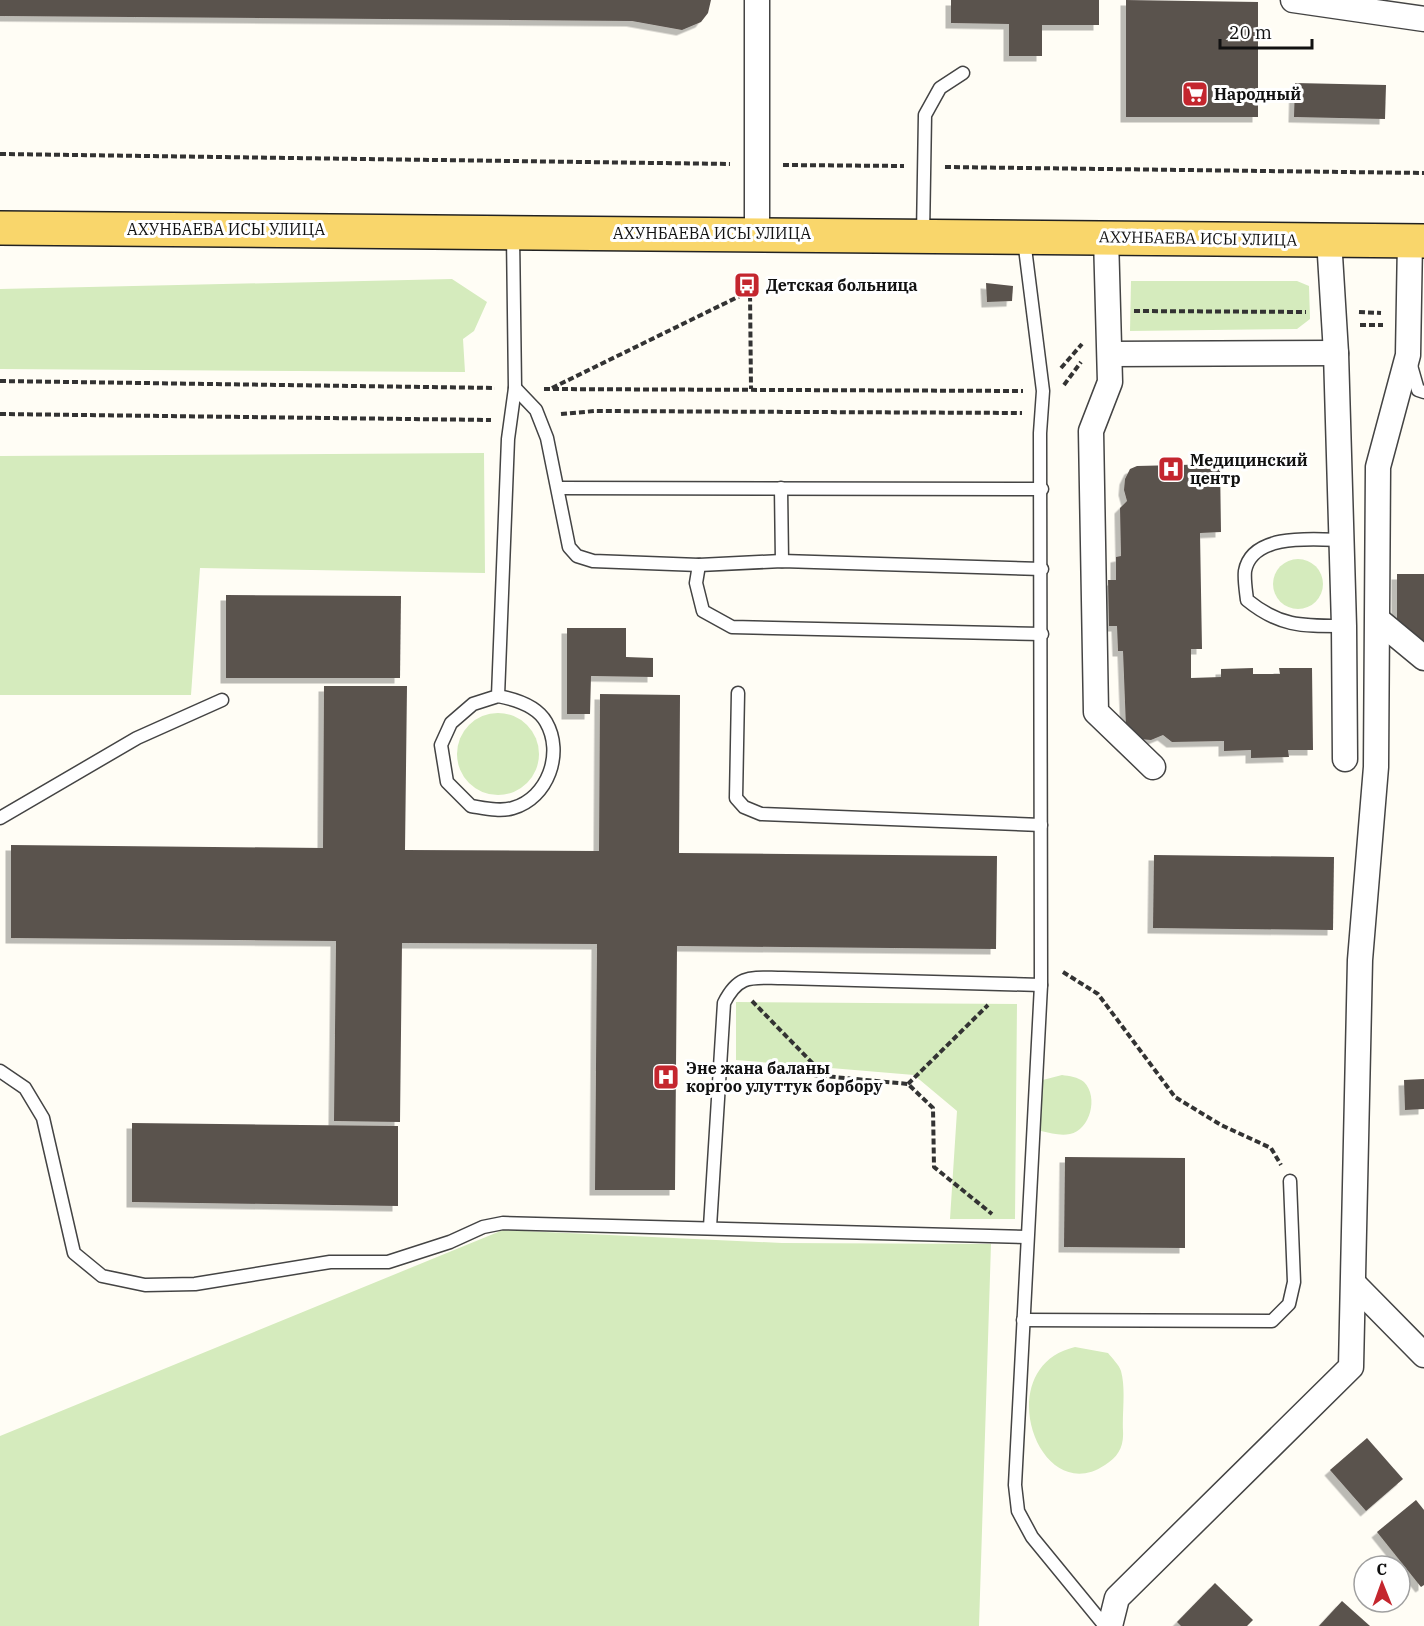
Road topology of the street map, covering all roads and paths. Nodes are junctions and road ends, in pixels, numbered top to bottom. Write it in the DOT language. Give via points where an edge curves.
graph roads {
  1 [pos="757,0"];
  2 [pos="1293,0"];
  3 [pos="1424,19"];
  4 [pos="963,73"];
  5 [pos="0,154"];
  6 [pos="757,165"];
  7 [pos="924,166"];
  8 [pos="1424,173"];
  9 [pos="0,228"];
  10 [pos="513,232"];
  11 [pos="757,234"];
  12 [pos="923,235"];
  13 [pos="1024,236"];
  14 [pos="1106,237"];
  15 [pos="1329,239"];
  16 [pos="1417,241"];
  17 [pos="1333,318"];
  18 [pos="1409,319"];
  19 [pos="1109,320"];
  20 [pos="1336,353"];
  21 [pos="1110,354"];
  22 [pos="1408,355"];
  23 [pos="515,388"];
  24 [pos="552,389"];
  25 [pos="751,389"];
  26 [pos="1043,391"];
  27 [pos="1424,392"];
  28 [pos="1041,413"];
  29 [pos="0,414"];
  30 [pos="539,417"];
  31 [pos="510,420"];
  32 [pos="559,488"];
  33 [pos="781,488"];
  34 [pos="1042,489"];
  35 [pos="1341,540"];
  36 [pos="782,561"];
  37 [pos="699,565"];
  38 [pos="1042,569"];
  39 [pos="1378,620"];
  40 [pos="1344,626"];
  41 [pos="1042,634"];
  42 [pos="1424,658"];
  43 [pos="738,693"];
  44 [pos="498,696"];
  45 [pos="222,700"];
  46 [pos="1345,759"];
  47 [pos="1153,767"];
  48 [pos="0,818"];
  49 [pos="1041,825"];
  50 [pos="1041,963"];
  51 [pos="1041,985"];
  52 [pos="745,994"];
  53 [pos="995,998"];
  54 [pos="739,1068"];
  55 [pos="0,1071"];
  56 [pos="826,1077"];
  57 [pos="908,1084"];
  58 [pos="1290,1181"];
  59 [pos="1001,1222"];
  60 [pos="711,1227"];
  61 [pos="1027,1237"];
  62 [pos="1355,1285"];
  63 [pos="1023,1320"];
  64 [pos="1424,1355"];
  65 [pos="1105,1626"];
  66 [pos="1110,1626"];
  1 -- 6 [label="street"];
  2 -- 3 [label="street"];
  4 -- 7 [label="lane" via="940,88 925,115"];
  5 -- 6 [label="path"];
  6 -- 7 [label="path"];
  6 -- 11 [label="street"];
  7 -- 8 [label="path"];
  7 -- 12 [label="lane"];
  9 -- 10 [label="main road, АХУНБАЕВА ИСЫ УЛИЦА"];
  10 -- 11 [label="main road, АХУНБАЕВА ИСЫ УЛИЦА"];
  10 -- 23 [label="lane"];
  11 -- 12 [label="main road, АХУНБАЕВА ИСЫ УЛИЦА"];
  12 -- 13 [label="main road, АХУНБАЕВА ИСЫ УЛИЦА"];
  13 -- 14 [label="main road, АХУНБАЕВА ИСЫ УЛИЦА"];
  13 -- 26 [label="lane"];
  14 -- 15 [label="main road, АХУНБАЕВА ИСЫ УЛИЦА"];
  14 -- 19 [label="street"];
  15 -- 16 [label="main road, АХУНБАЕВА ИСЫ УЛИЦА"];
  15 -- 17 [label="street"];
  16 -- 18 [label="street"];
  17 -- 18 [label="path"];
  17 -- 18 [label="path"];
  17 -- 19 [label="path"];
  17 -- 20 [label="street"];
  18 -- 22 [label="street"];
  19 -- 21 [label="street"];
  19 -- 26 [label="path"];
  19 -- 28 [label="path"];
  20 -- 21 [label="street"];
  20 -- 35 [label="street"];
  21 -- 47 [label="street" via="1110,382 1091,430 1096,712"];
  22 -- 27 [label="lane" via="1418,390"];
  22 -- 39 [label="street" via="1378,467"];
  23 -- 30 [label="lane"];
  23 -- 31 [label="lane"];
  24 -- 25 [label="path" via="750,291"];
  26 -- 28 [label="lane"];
  28 -- 30 [label="path" via="595,411"];
  28 -- 34 [label="lane"];
  29 -- 31 [label="path"];
  30 -- 32 [label="lane"];
  31 -- 44 [label="lane"];
  32 -- 33 [label="lane"];
  32 -- 37 [label="lane" via="569,547 577,556 594,561"];
  33 -- 34 [label="lane"];
  33 -- 36 [label="lane"];
  34 -- 38 [label="lane"];
  35 -- 40 [label="street"];
  35 -- 40 [label="lane" via="1272,543 1254,553 1245,570 1246,600 1266,616 1303,626"];
  36 -- 37 [label="lane"];
  36 -- 38 [label="lane"];
  37 -- 41 [label="lane" via="696,583 704,611 732,627"];
  38 -- 41 [label="lane"];
  39 -- 42 [label="street"];
  39 -- 62 [label="street" via="1376,767 1360,960"];
  40 -- 46 [label="street"];
  41 -- 49 [label="lane"];
  43 -- 49 [label="lane" via="736,798 744,807 761,814"];
  44 -- 44 [label="lane" via="531,708 545,720 553,744 552,765 545,785 512,809 471,806 447,782 441,745 451,723 473,704"];
  45 -- 48 [label="lane" via="137,738"];
  49 -- 50 [label="lane"];
  50 -- 51 [label="lane"];
  50 -- 58 [label="path" via="1074,977 1098,994 1175,1097 1221,1125 1271,1148"];
  51 -- 60 [label="lane" via="749,978 732,986 724,1003"];
  51 -- 61 [label="lane"];
  52 -- 56 [label="path"];
  53 -- 57 [label="path"];
  54 -- 56 [label="path"];
  55 -- 60 [label="lane" via="25,1088 43,1118 74,1253 102,1276 145,1285 195,1284 330,1262 388,1262 503,1223"];
  56 -- 57 [label="path"];
  57 -- 59 [label="path" via="933,1108 934,1167"];
  58 -- 63 [label="lane" via="1294,1282 1289,1304 1272,1322"];
  60 -- 61 [label="lane"];
  61 -- 63 [label="lane"];
  62 -- 64 [label="street"];
  62 -- 66 [label="street" via="1352,1367 1117,1598"];
  63 -- 65 [label="lane" via="1015,1485 1018,1511 1032,1537"];
}
